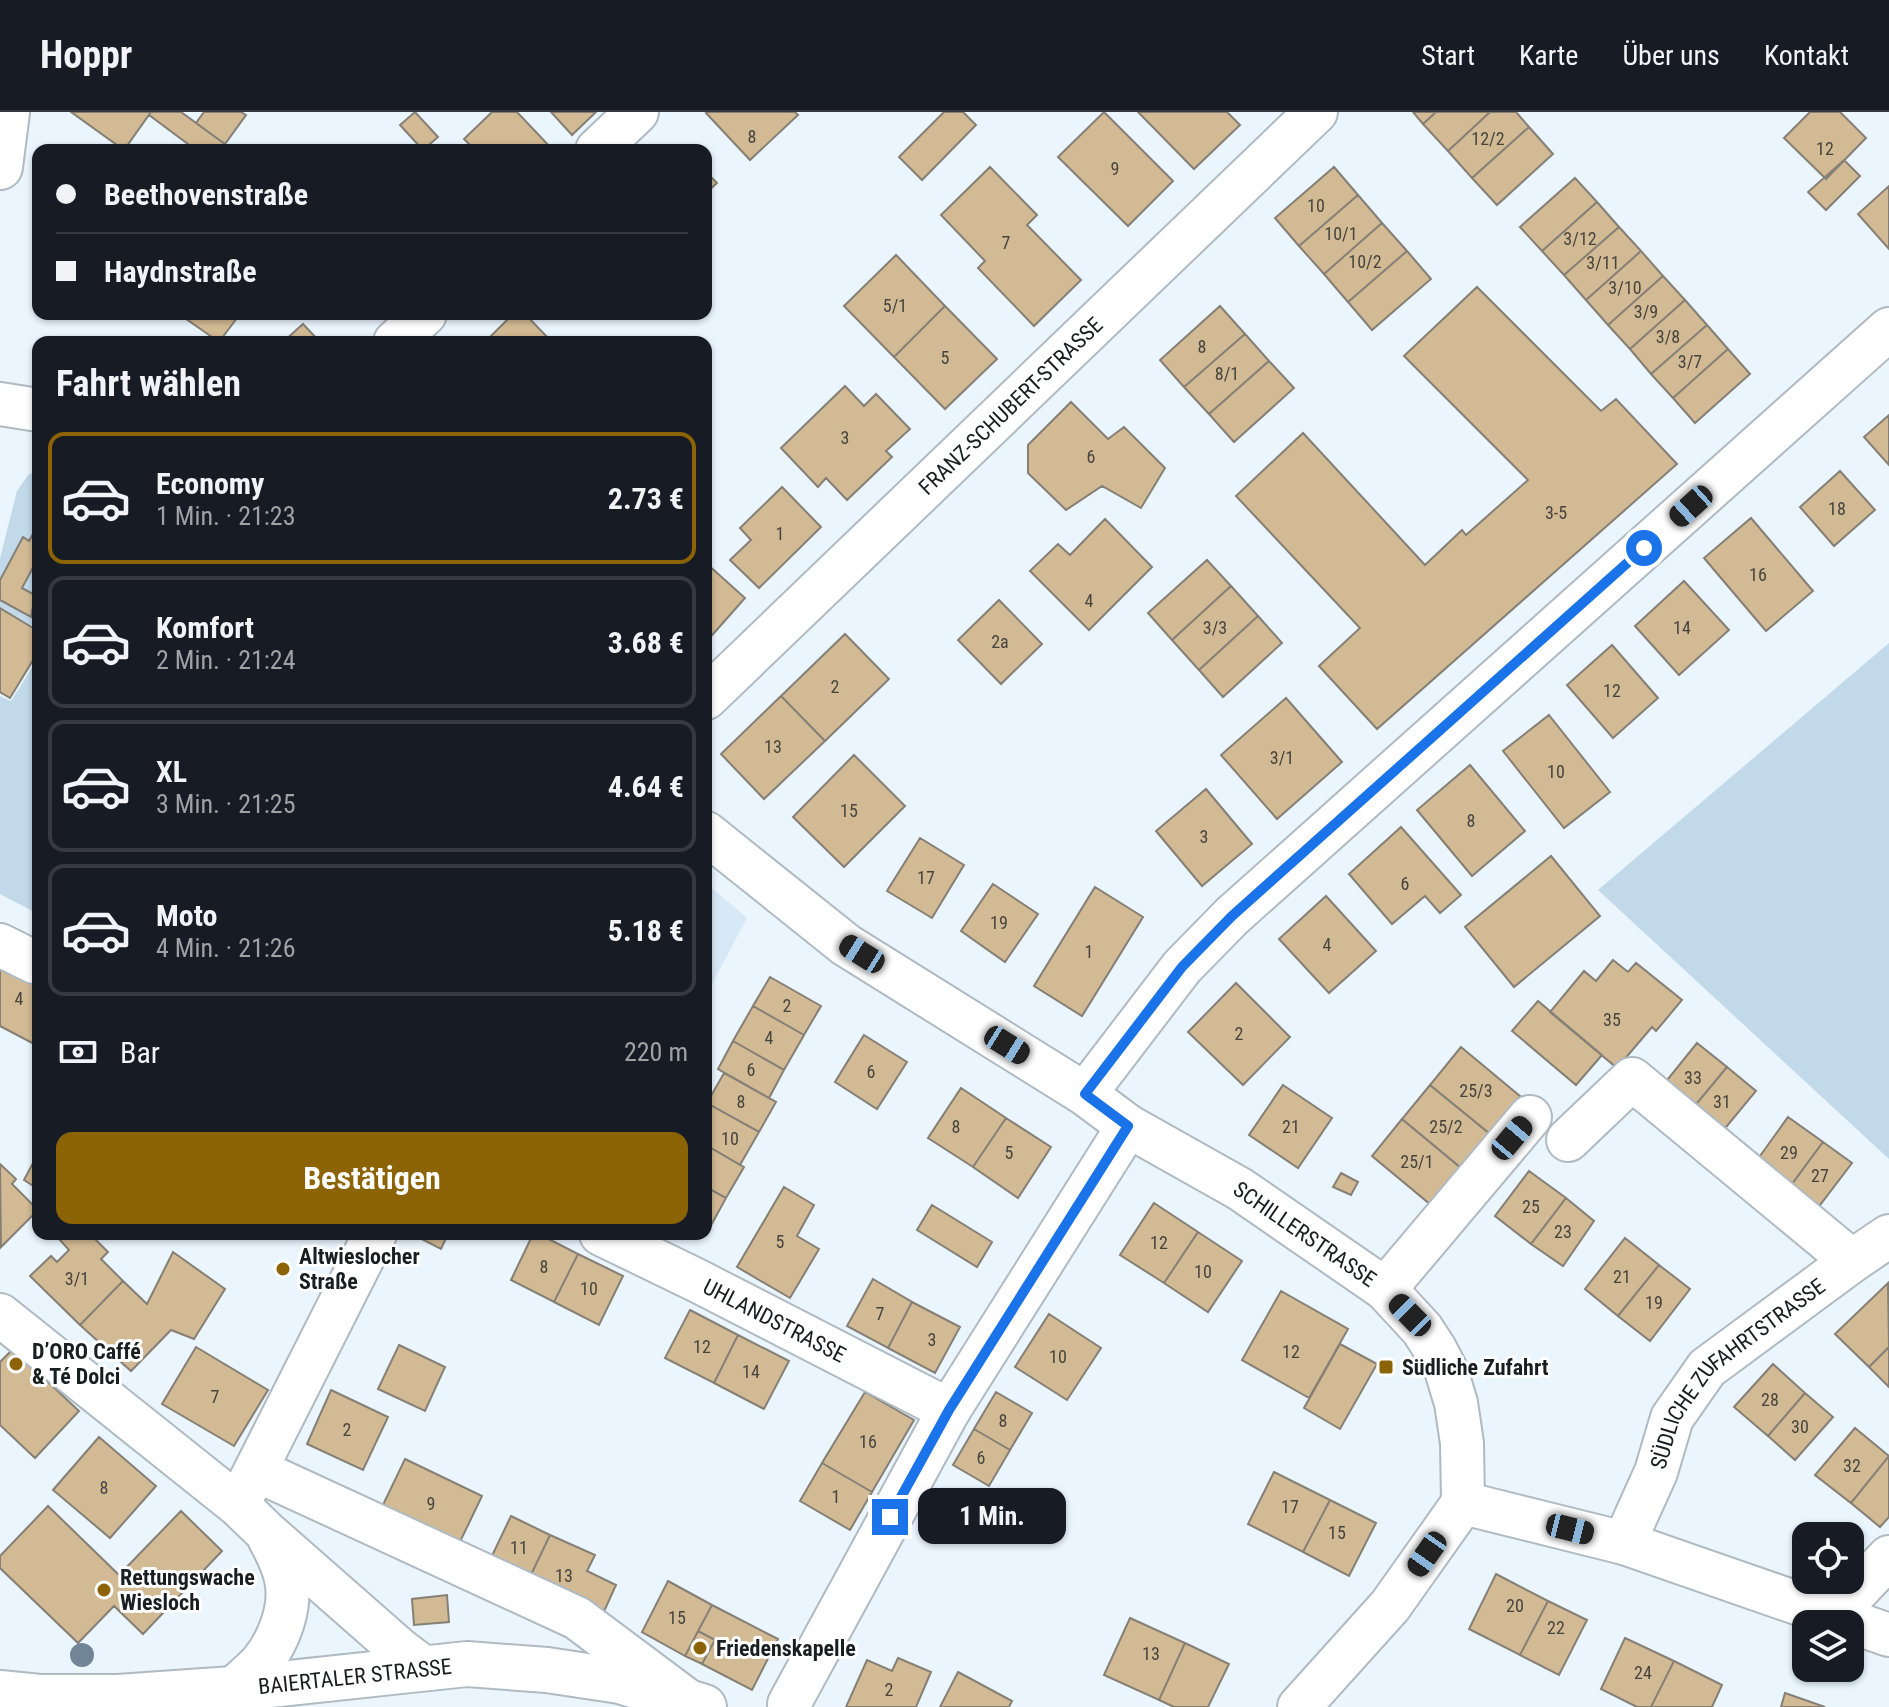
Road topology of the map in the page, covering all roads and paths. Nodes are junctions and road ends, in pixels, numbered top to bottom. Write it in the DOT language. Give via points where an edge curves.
graph roads {
  1 [pos="637,112"];
  2 [pos="1316,112"];
  3 [pos="4,118"];
  4 [pos="603,144"];
  5 [pos="0,167"];
  6 [pos="419,320"];
  7 [pos="1889,329"];
  8 [pos="401,336"];
  9 [pos="0,404"];
  10 [pos="32,409"];
  11 [pos="712,692"];
  12 [pos="712,838"];
  13 [pos="1085,1094"];
  14 [pos="1530,1117"];
  15 [pos="1128,1126"];
  16 [pos="1568,1140"];
  17 [pos="1889,1236"];
  18 [pos="372,1240"];
  19 [pos="613,1240"];
  20 [pos="1852,1261"];
  21 [pos="1385,1289"];
  22 [pos="0,1315"];
  23 [pos="949,1410"];
  24 [pos="254,1503"];
  25 [pos="1463,1503"];
  26 [pos="1624,1543"];
  27 [pos="1889,1557"];
  28 [pos="1816,1610"];
  29 [pos="1839,1610"];
  30 [pos="1864,1627"];
  31 [pos="1889,1635"];
  32 [pos="424,1668"];
  33 [pos="233,1689"];
  34 [pos="0,1693"];
  35 [pos="696,1704"];
  36 [pos="789,1704"];
  37 [pos="1299,1707"];
  1 -- 4 [label="street"];
  2 -- 11 [label="street, FRANZ-SCHUBERT-STRASSE"];
  3 -- 5 [label="main road"];
  6 -- 8 [label="street"];
  7 -- 13 [label="street" via="1232,916 1182,967"];
  9 -- 10 [label="street"];
  12 -- 13 [label="street, SCHILLERSTRASSE" via="846,945"];
  13 -- 15 [label="street, SCHILLERSTRASSE"];
  14 -- 21 [label="street"];
  15 -- 21 [label="street, SCHILLERSTRASSE" via="1240,1189"];
  15 -- 23 [label="street"];
  16 -- 20 [label="street" via="1632,1079"];
  17 -- 20 [label="street, SÜDLICHE ZUFAHRTSTRASSE"];
  18 -- 24 [label="street"];
  19 -- 23 [label="street, UHLANDSTRASSE"];
  20 -- 26 [label="street, SÜDLICHE ZUFAHRTSTRASSE" via="1707,1368 1672,1418 1656,1472"];
  21 -- 25 [label="street, SCHILLERSTRASSE" via="1422,1329 1446,1370 1462,1443"];
  22 -- 24 [label="street"];
  23 -- 36 [label="street"];
  24 -- 32 [label="street"];
  24 -- 33 [label="street" via="281,1562 287,1607 270,1651"];
  24 -- 35 [label="street" via="577,1618"];
  25 -- 26 [label="street"];
  25 -- 37 [label="street" via="1390,1606"];
  26 -- 28 [label="street"];
  27 -- 29 [label="street"];
  30 -- 31 [label="street"];
  32 -- 33 [label="main road, BAIERTALER STRASSE"];
  32 -- 35 [label="main road, BAIERTALER STRASSE" via="467,1664 547,1670 620,1681"];
  33 -- 34 [label="main road, BAIERTALER STRASSE" via="118,1697"];
}
